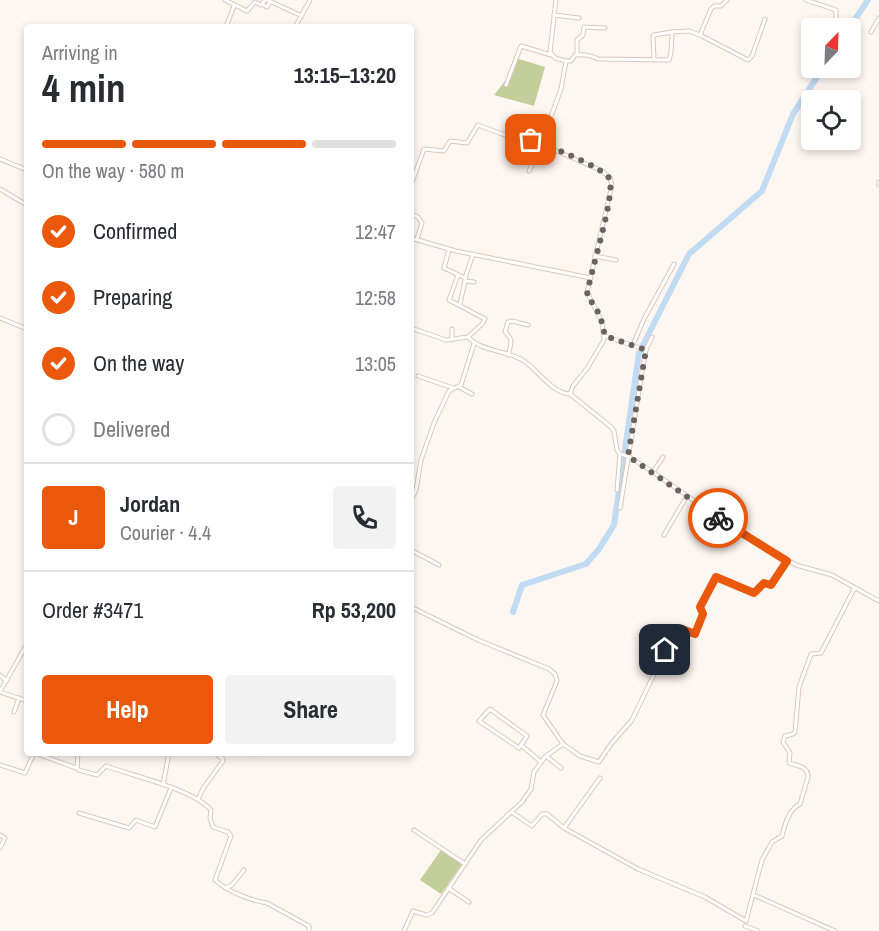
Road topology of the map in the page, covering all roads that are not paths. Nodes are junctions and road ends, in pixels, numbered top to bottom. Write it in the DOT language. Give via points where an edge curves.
graph roads {
  1 [pos="225,0"];
  2 [pos="310,0"];
  3 [pos="556,0"];
  4 [pos="726,0"];
  5 [pos="806,0"];
  6 [pos="267,1"];
  7 [pos="234,6"];
  8 [pos="554,15"];
  9 [pos="302,16"];
  10 [pos="579,18"];
  11 [pos="836,18"];
  12 [pos="879,18"];
  13 [pos="765,19"];
  14 [pos="227,24"];
  15 [pos="297,24"];
  16 [pos="605,28"];
  17 [pos="672,32"];
  18 [pos="871,32"];
  19 [pos="700,35"];
  20 [pos="550,55"];
  21 [pos="577,55"];
  22 [pos="654,59"];
  23 [pos="566,62"];
  24 [pos="506,85"];
  25 [pos="541,144"];
  26 [pos="0,159"];
  27 [pos="24,169"];
  28 [pos="530,171"];
  29 [pos="414,177"];
  30 [pos="0,189"];
  31 [pos="24,203"];
  32 [pos="414,215"];
  33 [pos="414,238"];
  34 [pos="417,239"];
  35 [pos="449,250"];
  36 [pos="473,254"];
  37 [pos="595,256"];
  38 [pos="616,260"];
  39 [pos="674,264"];
  40 [pos="458,275"];
  41 [pos="591,278"];
  42 [pos="465,280"];
  43 [pos="474,282"];
  44 [pos="460,304"];
  45 [pos="0,318"];
  46 [pos="528,325"];
  47 [pos="24,327"];
  48 [pos="414,329"];
  49 [pos="452,329"];
  50 [pos="605,336"];
  51 [pos="468,337"];
  52 [pos="652,337"];
  53 [pos="452,340"];
  54 [pos="474,344"];
  55 [pos="633,345"];
  56 [pos="646,350"];
  57 [pos="508,355"];
  58 [pos="418,376"];
  59 [pos="459,387"];
  60 [pos="453,388"];
  61 [pos="472,394"];
  62 [pos="570,394"];
  63 [pos="621,454"];
  64 [pos="627,456"];
  65 [pos="663,457"];
  66 [pos="653,472"];
  67 [pos="617,490"];
  68 [pos="414,494"];
  69 [pos="687,496"];
  70 [pos="620,508"];
  71 [pos="664,535"];
  72 [pos="414,552"];
  73 [pos="787,561"];
  74 [pos="439,565"];
  75 [pos="854,588"];
  76 [pos="879,595"];
  77 [pos="878,601"];
  78 [pos="414,608"];
  79 [pos="24,649"];
  80 [pos="0,675"];
  81 [pos="6,681"];
  82 [pos="0,692"];
  83 [pos="19,698"];
  84 [pos="24,700"];
  85 [pos="14,712"];
  86 [pos="563,744"];
  87 [pos="521,745"];
  88 [pos="33,756"];
  89 [pos="43,756"];
  90 [pos="78,756"];
  91 [pos="168,756"];
  92 [pos="220,756"];
  93 [pos="546,756"];
  94 [pos="542,762"];
  95 [pos="0,765"];
  96 [pos="77,768"];
  97 [pos="561,768"];
  98 [pos="600,778"];
  99 [pos="163,785"];
  100 [pos="171,788"];
  101 [pos="198,799"];
  102 [pos="79,813"];
  103 [pos="513,813"];
  104 [pos="564,828"];
  105 [pos="414,830"];
  106 [pos="0,835"];
  107 [pos="0,848"];
  108 [pos="465,864"];
  109 [pos="244,870"];
  110 [pos="225,888"];
  111 [pos="448,888"];
  112 [pos="754,895"];
  113 [pos="470,902"];
  114 [pos="746,921"];
  115 [pos="745,926"];
  116 [pos="309,931"];
  117 [pos="404,931"];
  118 [pos="744,931"];
  119 [pos="758,931"];
  120 [pos="835,931"];
  1 -- 7 [label="street"];
  2 -- 9 [label="street"];
  3 -- 8 [label="street"];
  4 -- 19 [label="street" via="711,9"];
  5 -- 11 [label="street" via="836,10"];
  6 -- 7 [label="street" via="267,7 255,2 246,11"];
  6 -- 9 [label="street"];
  7 -- 14 [label="street"];
  8 -- 10 [label="street"];
  8 -- 20 [label="street"];
  9 -- 15 [label="street"];
  12 -- 18 [label="street"];
  13 -- 19 [label="street" via="748,60"];
  16 -- 21 [label="street" via="584,27 577,40"];
  17 -- 19 [label="street"];
  17 -- 22 [label="street" via="654,35"];
  17 -- 22 [label="street" via="670,58"];
  20 -- 23 [label="street"];
  20 -- 24 [label="street" via="521,46"];
  21 -- 22 [label="street"];
  21 -- 23 [label="street"];
  23 -- 25 [label="street" via="561,89"];
  25 -- 28 [label="street"];
  25 -- 29 [label="street" via="478,125 467,143 450,141 444,151 424,149"];
  25 -- 37 [label="street" via="610,178 608,208"];
  26 -- 27 [label="street"];
  30 -- 31 [label="street"];
  32 -- 34 [label="street" via="422,223"];
  33 -- 34 [label="street"];
  34 -- 35 [label="street"];
  35 -- 36 [label="street"];
  35 -- 40 [label="street" via="444,268"];
  36 -- 41 [label="street"];
  36 -- 42 [label="street"];
  37 -- 38 [label="street"];
  37 -- 41 [label="street"];
  39 -- 55 [label="street"];
  40 -- 42 [label="street"];
  40 -- 44 [label="street" via="449,300"];
  41 -- 50 [label="street" via="587,295 600,315"];
  42 -- 43 [label="street"];
  42 -- 44 [label="street"];
  44 -- 51 [label="street" via="485,319"];
  45 -- 47 [label="street"];
  46 -- 57 [label="street" via="508,322 505,332 512,341"];
  48 -- 53 [label="street"];
  49 -- 53 [label="street"];
  50 -- 55 [label="street"];
  50 -- 62 [label="street"];
  51 -- 53 [label="street"];
  51 -- 54 [label="street"];
  52 -- 56 [label="street"];
  54 -- 57 [label="street"];
  54 -- 59 [label="street"];
  55 -- 56 [label="street"];
  56 -- 64 [label="street"];
  57 -- 62 [label="street" via="523,360 560,391"];
  58 -- 60 [label="street"];
  59 -- 60 [label="street"];
  59 -- 61 [label="street"];
  60 -- 68 [label="street" via="429,436"];
  62 -- 63 [label="street" via="611,427"];
  63 -- 64 [label="street"];
  63 -- 67 [label="street"];
  64 -- 66 [label="street"];
  64 -- 70 [label="street"];
  65 -- 66 [label="street"];
  66 -- 69 [label="street"];
  69 -- 71 [label="street"];
  69 -- 73 [label="street"];
  72 -- 74 [label="street"];
  73 -- 75 [label="street" via="832,575"];
  73 -- 86 [label="street" via="771,585 764,583 754,593 714,578 700,607 703,614 695,634 680,629 672,636 632,720 599,762 580,756"];
  75 -- 77 [label="street"];
  75 -- 112 [label="street" via="821,653 811,654 800,682 795,732 785,736 783,742 790,753 789,763 803,767 808,777 800,804 785,824 782,836 768,848"];
  76 -- 77 [label="street"];
  78 -- 86 [label="street" via="555,674 556,687 543,715"];
  79 -- 81 [label="street"];
  80 -- 81 [label="street"];
  81 -- 82 [label="street"];
  82 -- 83 [label="street"];
  83 -- 84 [label="street"];
  83 -- 85 [label="street"];
  86 -- 93 [label="street"];
  87 -- 87 [label="street" via="519,748 479,721 490,709 527,736"];
  87 -- 94 [label="street"];
  88 -- 95 [label="street" via="25,773"];
  89 -- 96 [label="street"];
  90 -- 96 [label="street"];
  91 -- 99 [label="street"];
  92 -- 101 [label="street" via="224,759"];
  93 -- 94 [label="street"];
  93 -- 97 [label="street"];
  94 -- 103 [label="street" via="534,772 531,789"];
  96 -- 99 [label="street" via="96,775 106,766"];
  98 -- 104 [label="street"];
  99 -- 100 [label="street"];
  100 -- 101 [label="street"];
  100 -- 102 [label="street" via="155,827 136,820 129,828"];
  101 -- 110 [label="street" via="211,810 213,827 231,836 215,879"];
  103 -- 104 [label="street" via="532,826 544,813"];
  103 -- 108 [label="street" via="481,840"];
  104 -- 114 [label="street"];
  105 -- 108 [label="street"];
  106 -- 107 [label="street" via="5,838"];
  108 -- 111 [label="street"];
  109 -- 110 [label="street"];
  110 -- 116 [label="street" via="267,903 309,926"];
  111 -- 113 [label="street"];
  111 -- 117 [label="street" via="432,913 413,911"];
  112 -- 114 [label="street"];
  112 -- 120 [label="street"];
  114 -- 115 [label="street"];
  115 -- 118 [label="street"];
  115 -- 119 [label="street"];
}
